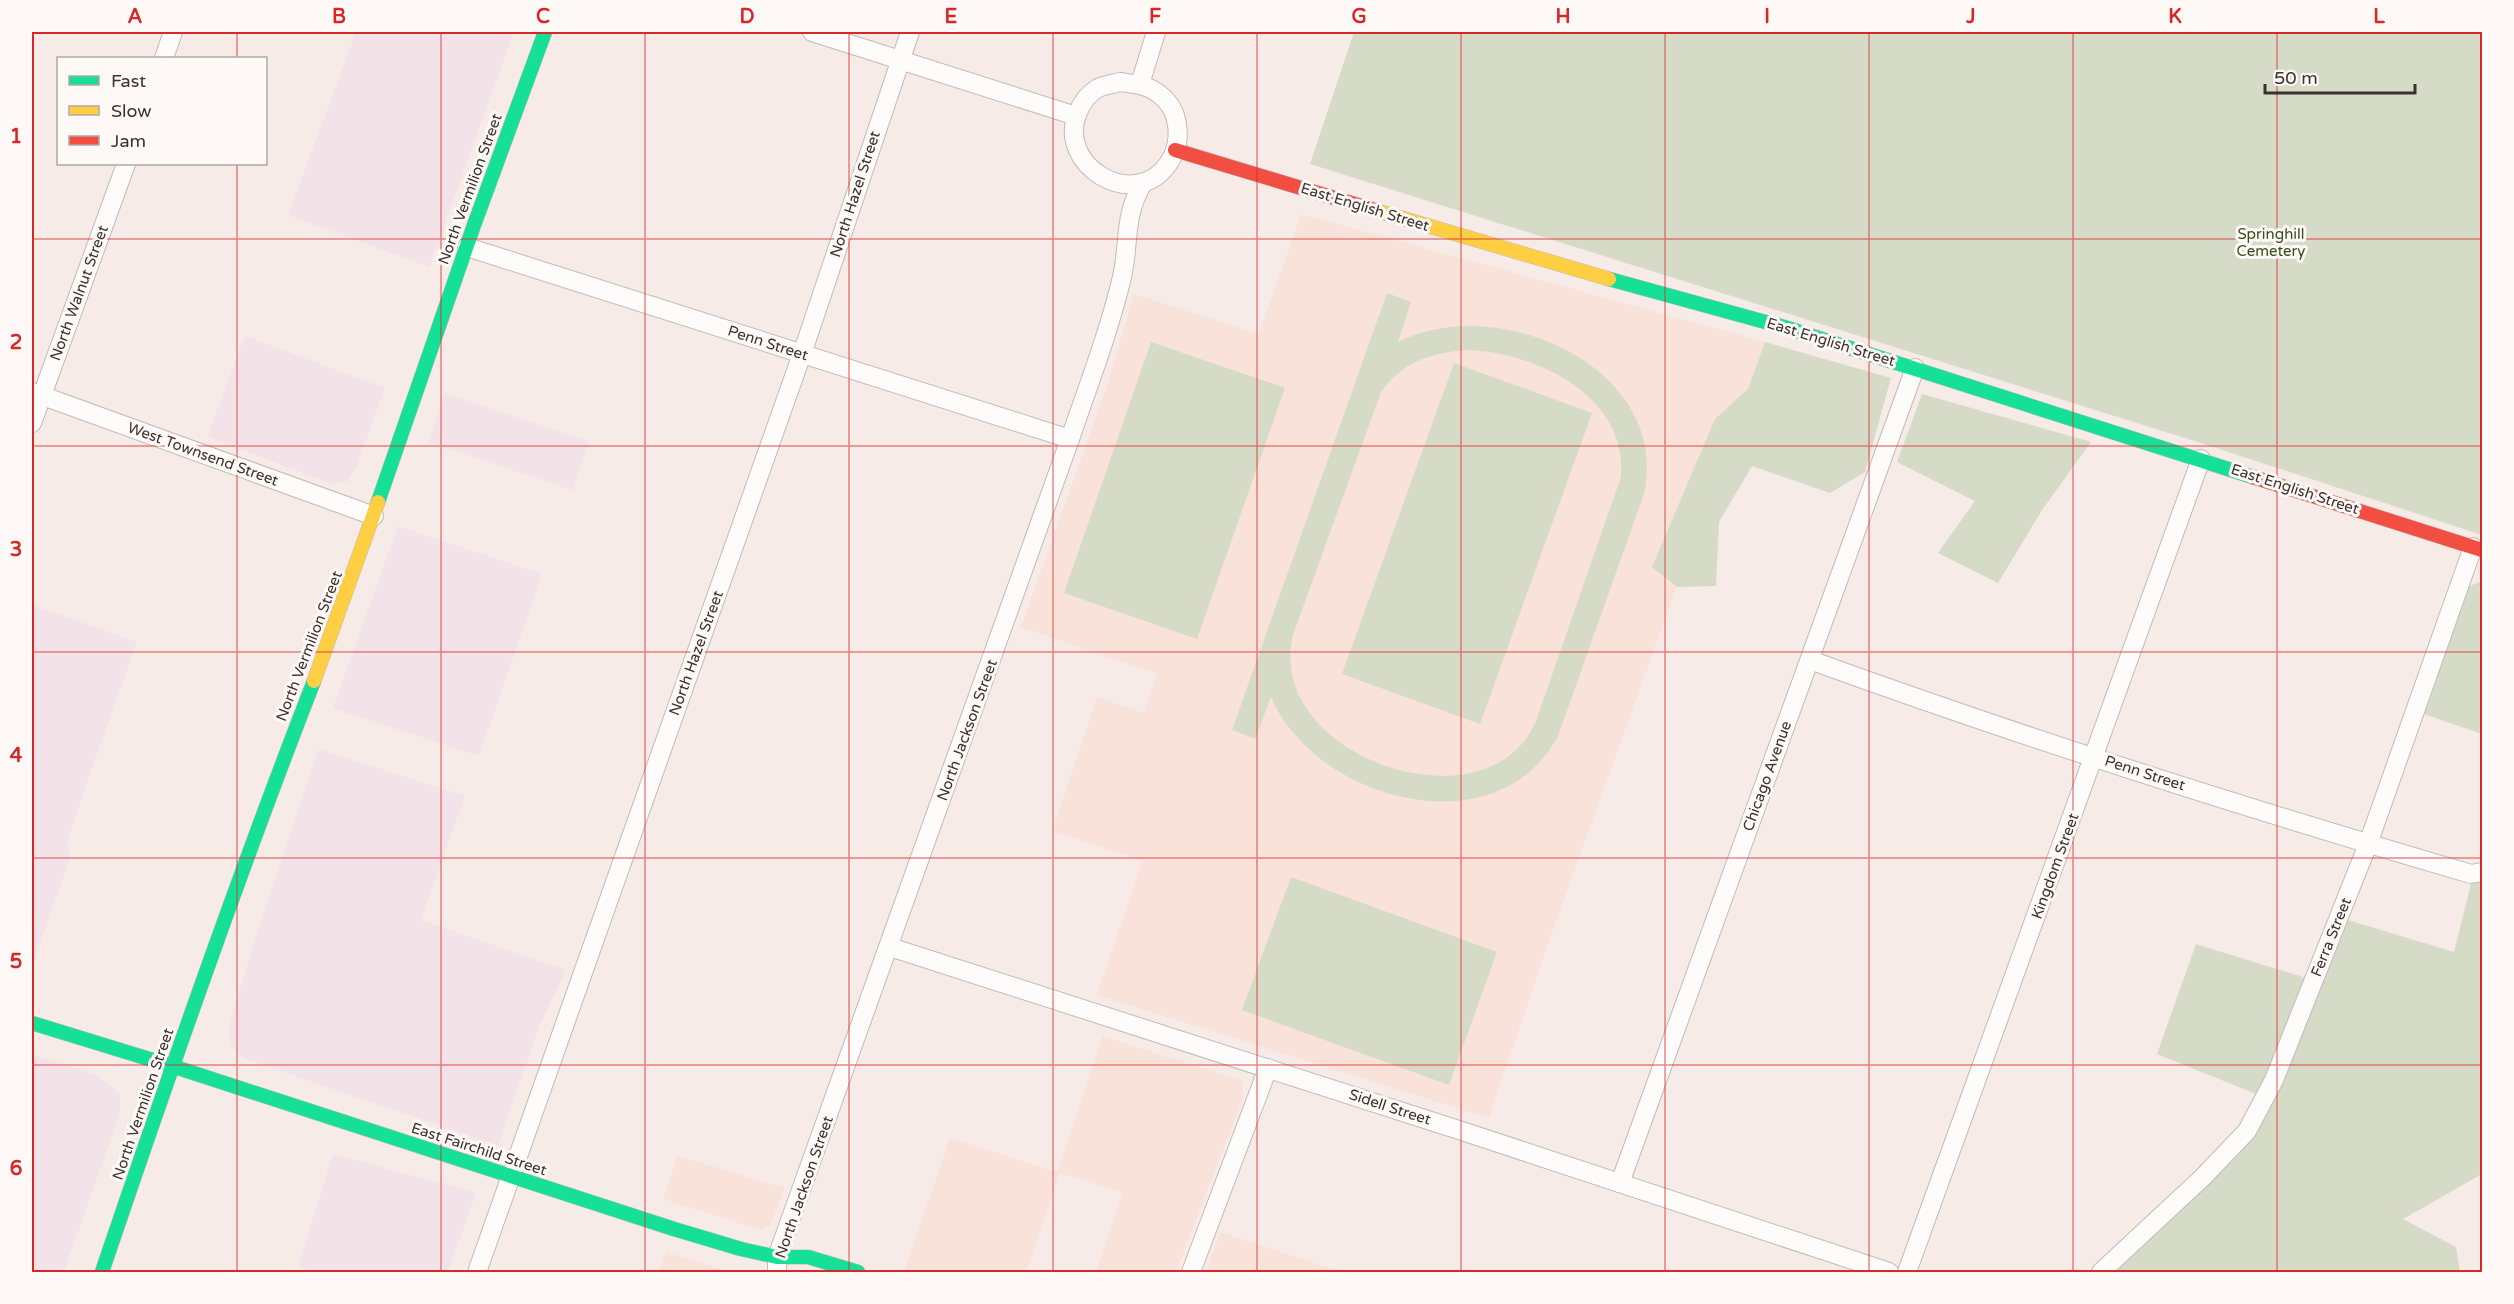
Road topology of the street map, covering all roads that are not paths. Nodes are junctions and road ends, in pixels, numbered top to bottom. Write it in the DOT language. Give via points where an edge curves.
graph roads {
  1 [pos="173,32"];
  2 [pos="545,32"];
  3 [pos="812,32"];
  4 [pos="910,32"];
  5 [pos="1156,32"];
  6 [pos="164,57"];
  7 [pos="900,61"];
  8 [pos="1140,84"];
  9 [pos="1076,116"];
  10 [pos="1175,150"];
  11 [pos="126,165"];
  12 [pos="1143,183"];
  13 [pos="467,247"];
  14 [pos="802,354"];
  15 [pos="1915,368"];
  16 [pos="36,394"];
  17 [pos="32,423"];
  18 [pos="1070,439"];
  19 [pos="2201,459"];
  20 [pos="374,516"];
  21 [pos="2478,549"];
  22 [pos="1810,660"];
  23 [pos="2095,757"];
  24 [pos="2368,844"];
  25 [pos="2482,872"];
  26 [pos="890,947"];
  27 [pos="32,1023"];
  28 [pos="172,1066"];
  29 [pos="1268,1068"];
  30 [pos="510,1176"];
  31 [pos="1620,1183"];
  32 [pos="777,1265"];
  33 [pos="102,1272"];
  34 [pos="477,1272"];
  35 [pos="793,1272"];
  36 [pos="858,1272"];
  37 [pos="1191,1272"];
  38 [pos="1889,1272"];
  39 [pos="1907,1272"];
  40 [pos="2101,1272"];
  1 -- 6 [label="street"];
  2 -- 13 [label="street, North Vermilion Street"];
  3 -- 7 [label="street"];
  4 -- 7 [label="street, North Hazel Street"];
  5 -- 8 [label="street"];
  7 -- 9 [label="street"];
  7 -- 14 [label="street, North Hazel Street"];
  8 -- 9 [label="street" via="1120,82 1099,88 1083,101"];
  8 -- 10 [label="street" via="1172,107 1178,124"];
  9 -- 12 [label="street" via="1073,132 1083,162 1099,177 1113,183"];
  10 -- 12 [label="street" via="1167,165"];
  10 -- 15 [label="street, East English Street"];
  11 -- 16 [label="street, North Walnut Street"];
  12 -- 18 [label="street, North Jackson Street" via="1128,219 1122,275 1112,312"];
  13 -- 14 [label="street, Penn Street"];
  13 -- 20 [label="street, North Vermilion Street"];
  14 -- 18 [label="street, Penn Street"];
  14 -- 30 [label="street, North Hazel Street"];
  15 -- 19 [label="street, East English Street"];
  15 -- 22 [label="street, Chicago Avenue"];
  16 -- 17 [label="street, North Walnut Street"];
  16 -- 20 [label="street, West Townsend Street"];
  18 -- 26 [label="street, North Jackson Street"];
  19 -- 21 [label="street, East English Street"];
  19 -- 23 [label="street, Kingdom Street"];
  20 -- 28 [label="street, North Vermilion Street"];
  21 -- 24 [label="street, Ferra Street"];
  22 -- 23 [label="street, Penn Street"];
  22 -- 31 [label="street, Chicago Avenue"];
  23 -- 24 [label="street, Penn Street"];
  23 -- 39 [label="street, Kingdom Street"];
  24 -- 25 [label="street, Penn Street" via="2471,874"];
  24 -- 40 [label="street, Ferra Street" via="2274,1080 2247,1131"];
  26 -- 29 [label="street, Sidell Street"];
  26 -- 32 [label="street, North Jackson Street"];
  27 -- 28 [label="street, East Fairchild Street"];
  28 -- 30 [label="street, East Fairchild Street"];
  28 -- 33 [label="street, North Vermilion Street"];
  29 -- 31 [label="street, Sidell Street"];
  29 -- 37 [label="street"];
  30 -- 32 [label="street, East Fairchild Street"];
  30 -- 34 [label="street, North Hazel Street"];
  31 -- 38 [label="street, Sidell Street"];
  32 -- 35 [label="street, East Fairchild Street"];
  32 -- 36 [label="street, East Fairchild Street" via="808,1257"];
}
